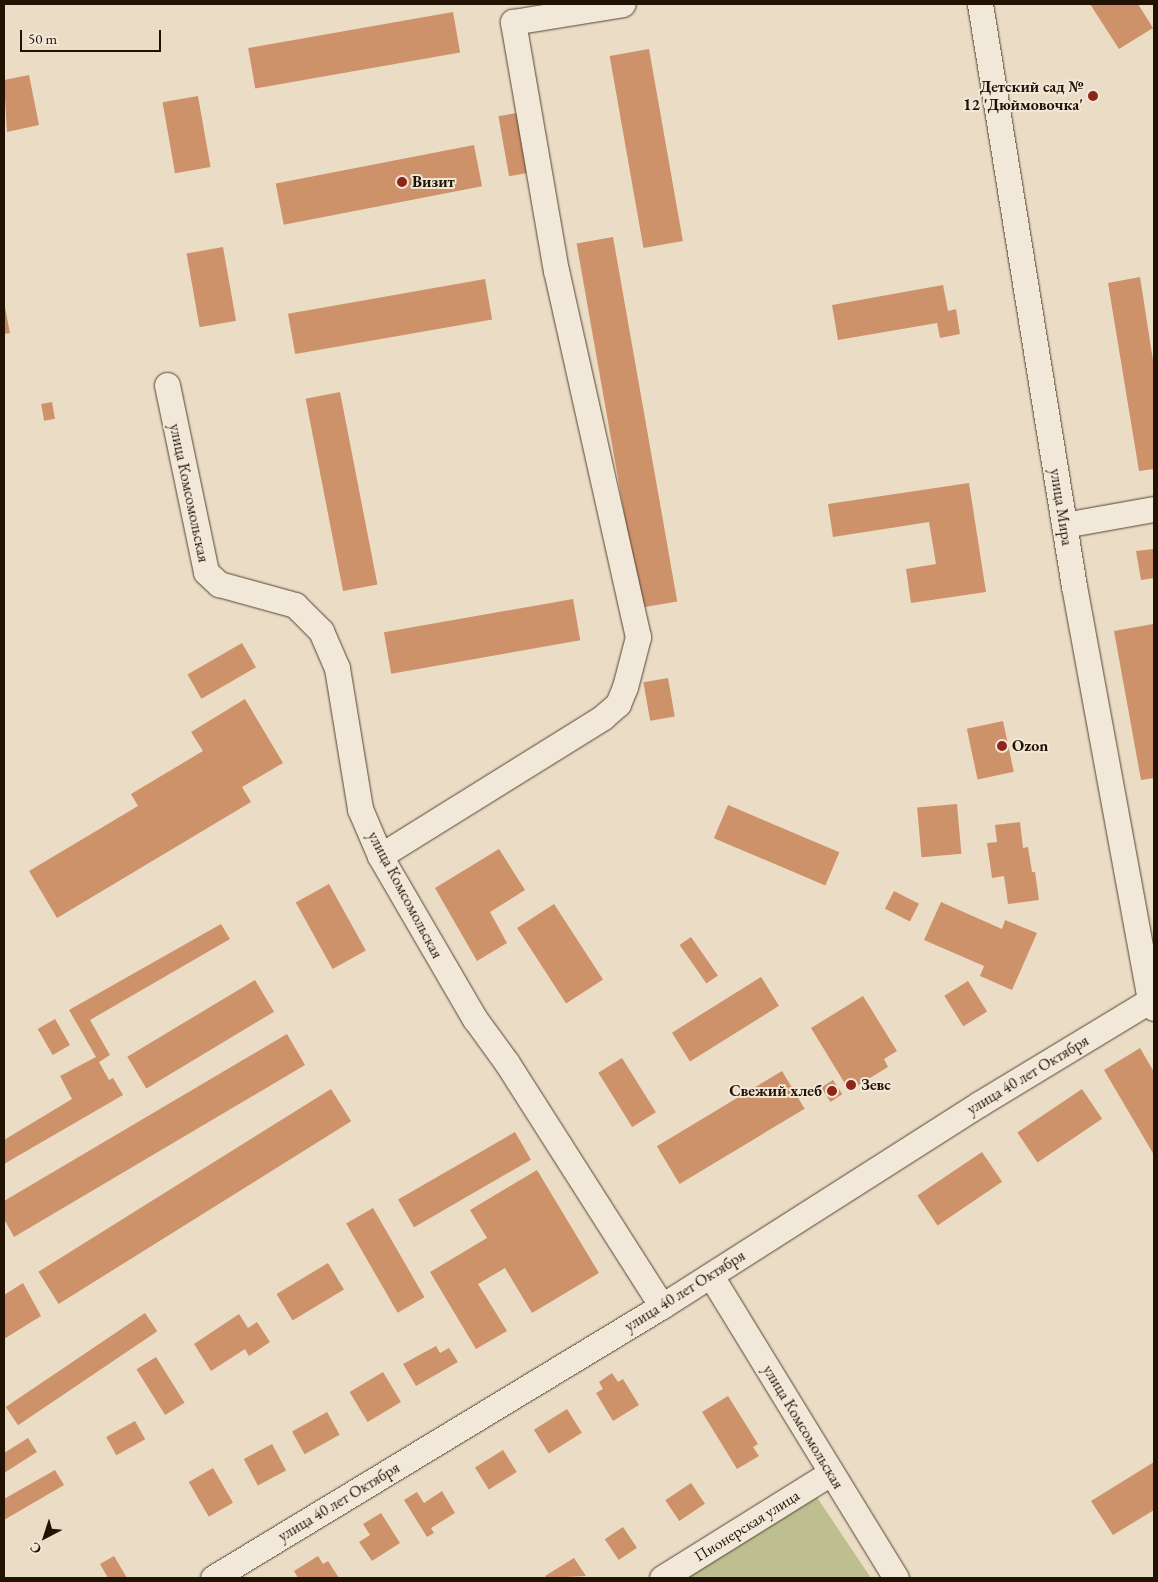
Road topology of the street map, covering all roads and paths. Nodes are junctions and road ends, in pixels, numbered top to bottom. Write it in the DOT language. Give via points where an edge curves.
graph roads {
  1 [pos="624,4"];
  2 [pos="980,4"];
  3 [pos="167,385"];
  4 [pos="1154,509"];
  5 [pos="1064,525"];
  6 [pos="380,856"];
  7 [pos="1153,1002"];
  8 [pos="711,1276"];
  9 [pos="662,1306"];
  10 [pos="831,1473"];
  11 [pos="213,1578"];
  12 [pos="662,1578"];
  13 [pos="896,1578"];
  1 -- 6 [label="street" via="513,22 556,271 638,637 625,687 618,704 603,717"];
  2 -- 5 [label="street, улица Мира"];
  3 -- 6 [label="street, улица Комсомольская" via="206,572 219,584 295,605 321,631 337,668 360,809"];
  4 -- 5 [label="street"];
  5 -- 7 [label="street, улица Мира"];
  6 -- 9 [label="street, улица Комсомольская" via="470,1011"];
  7 -- 8 [label="street, улица 40 лет Октября" via="979,1104"];
  8 -- 9 [label="street, улица 40 лет Октября"];
  8 -- 10 [label="street, улица Комсомольская"];
  9 -- 11 [label="street, улица 40 лет Октября"];
  10 -- 12 [label="street, Пионерская улица"];
  10 -- 13 [label="street, улица Комсомольская"];
}
